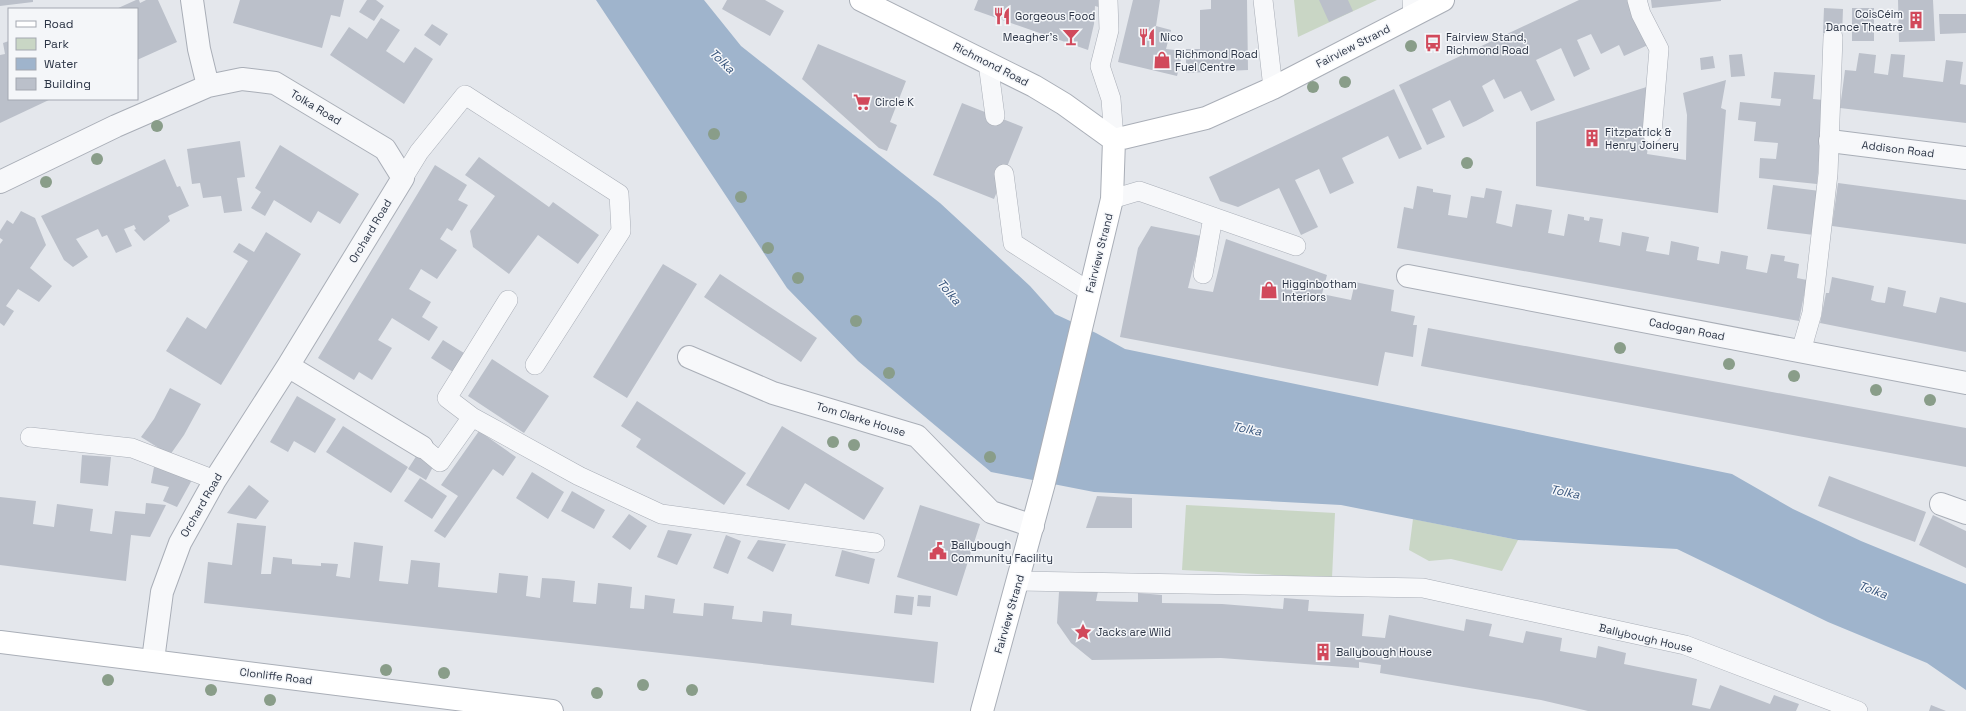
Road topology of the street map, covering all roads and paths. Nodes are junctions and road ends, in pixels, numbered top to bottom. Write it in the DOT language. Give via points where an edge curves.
graph roads {
  1 [pos="192,0"];
  2 [pos="861,0"];
  3 [pos="1108,0"];
  4 [pos="1263,0"];
  5 [pos="1443,0"];
  6 [pos="1637,0"];
  7 [pos="1413,7"];
  8 [pos="1833,37"];
  9 [pos="988,63"];
  10 [pos="208,86"];
  11 [pos="1273,88"];
  12 [pos="995,116"];
  13 [pos="1652,133"];
  14 [pos="1114,140"];
  15 [pos="1830,140"];
  16 [pos="1966,158"];
  17 [pos="1004,174"];
  18 [pos="403,178"];
  19 [pos="0,182"];
  20 [pos="1112,199"];
  21 [pos="1213,217"];
  22 [pos="1296,246"];
  23 [pos="1203,274"];
  24 [pos="1408,276"];
  25 [pos="1090,292"];
  26 [pos="508,300"];
  27 [pos="1801,351"];
  28 [pos="688,357"];
  29 [pos="536,365"];
  30 [pos="288,366"];
  31 [pos="1966,383"];
  32 [pos="472,416"];
  33 [pos="30,437"];
  34 [pos="422,447"];
  35 [pos="215,480"];
  36 [pos="1940,504"];
  37 [pos="1966,512"];
  38 [pos="1033,526"];
  39 [pos="875,543"];
  40 [pos="1019,581"];
  41 [pos="0,642"];
  42 [pos="153,660"];
  43 [pos="552,711"];
  44 [pos="982,711"];
  45 [pos="1858,711"];
  1 -- 10 [label="street" via="198,49"];
  2 -- 9 [label="main road, Richmond Road"];
  3 -- 14 [label="lane" via="1109,30 1100,66 1111,99"];
  4 -- 11 [label="lane"];
  5 -- 7 [label="main road, Fairview Strand"];
  6 -- 13 [label="lane" via="1641,14 1659,49"];
  7 -- 11 [label="main road, Fairview Strand"];
  8 -- 15 [label="lane"];
  9 -- 12 [label="lane"];
  9 -- 14 [label="main road, Richmond Road" via="1064,104"];
  10 -- 18 [label="street, Tolka Road" via="242,79 275,83 385,149"];
  10 -- 19 [label="street, Tolka Road" via="116,126"];
  11 -- 14 [label="main road, Fairview Strand" via="1206,118"];
  14 -- 20 [label="main road, Fairview Strand"];
  15 -- 16 [label="street, Addison Road"];
  15 -- 27 [label="lane" via="1812,313"];
  17 -- 25 [label="lane" via="1013,244"];
  18 -- 29 [label="lane" via="419,152 465,95 619,194 621,231"];
  18 -- 30 [label="street, Orchard Road"];
  20 -- 21 [label="lane" via="1139,191"];
  20 -- 25 [label="main road, Fairview Strand"];
  21 -- 22 [label="lane"];
  21 -- 23 [label="lane"];
  24 -- 27 [label="street, Cadogan Road"];
  25 -- 38 [label="main road, Fairview Strand"];
  26 -- 32 [label="lane" via="447,398"];
  27 -- 31 [label="street, Cadogan Road"];
  28 -- 38 [label="street, Tom Clarke House" via="773,393 917,436 991,512"];
  30 -- 34 [label="street"];
  30 -- 35 [label="street, Orchard Road"];
  32 -- 34 [label="lane" via="440,462"];
  32 -- 39 [label="lane" via="579,476 661,514"];
  33 -- 35 [label="lane" via="132,448"];
  35 -- 42 [label="street, Orchard Road" via="180,542 162,592"];
  36 -- 37 [label="street"];
  38 -- 40 [label="main road, Fairview Strand"];
  40 -- 44 [label="main road, Fairview Strand"];
  40 -- 45 [label="lane, Ballybough House" via="1423,588 1685,645"];
  41 -- 42 [label="main road, Clonliffe Road"];
  42 -- 43 [label="main road, Clonliffe Road"];
}
